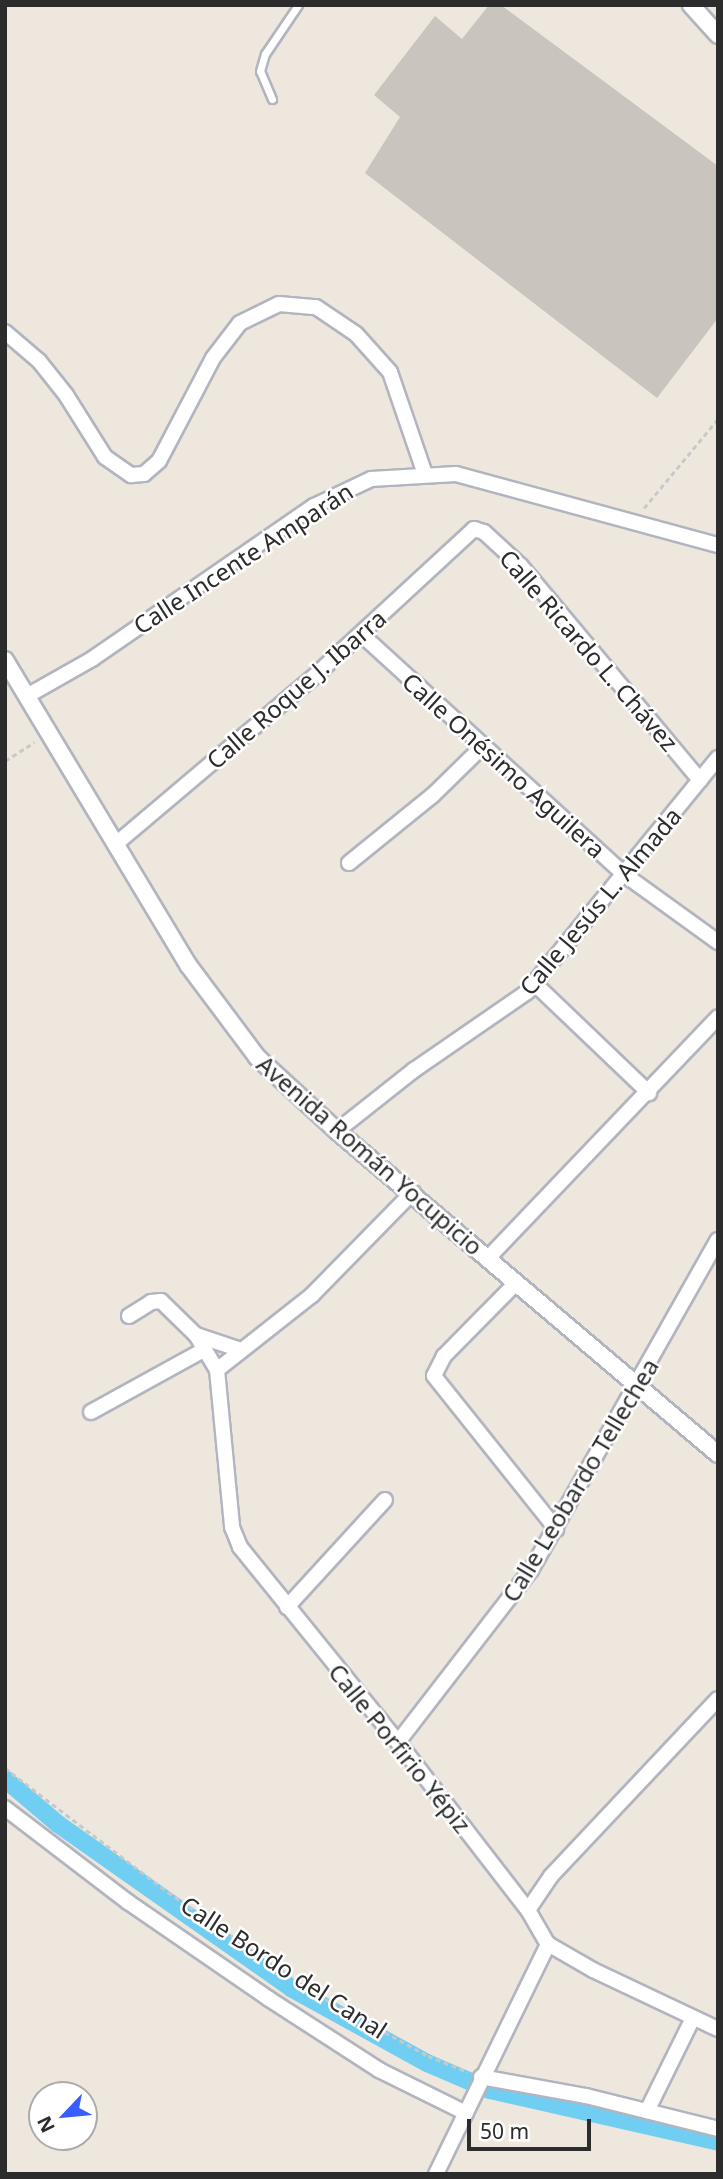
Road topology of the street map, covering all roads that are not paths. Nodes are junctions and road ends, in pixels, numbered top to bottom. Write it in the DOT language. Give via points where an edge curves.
graph roads {
  1 [pos="298,5"];
  2 [pos="691,5"];
  3 [pos="718,34"];
  4 [pos="272,99"];
  5 [pos="5,332"];
  6 [pos="425,474"];
  7 [pos="471,530"];
  8 [pos="718,545"];
  9 [pos="361,634"];
  10 [pos="5,660"];
  11 [pos="29,699"];
  12 [pos="482,747"];
  13 [pos="718,758"];
  14 [pos="700,780"];
  15 [pos="117,843"];
  16 [pos="349,863"];
  17 [pos="625,875"];
  18 [pos="718,942"];
  19 [pos="535,984"];
  20 [pos="718,1017"];
  21 [pos="649,1093"];
  22 [pos="337,1131"];
  23 [pos="413,1192"];
  24 [pos="718,1240"];
  25 [pos="488,1258"];
  26 [pos="516,1283"];
  27 [pos="129,1316"];
  28 [pos="196,1335"];
  29 [pos="204,1350"];
  30 [pos="241,1350"];
  31 [pos="217,1370"];
  32 [pos="638,1386"];
  33 [pos="91,1412"];
  34 [pos="718,1454"];
  35 [pos="385,1500"];
  36 [pos="556,1529"];
  37 [pos="287,1607"];
  38 [pos="718,1699"];
  39 [pos="398,1742"];
  40 [pos="5,1808"];
  41 [pos="528,1910"];
  42 [pos="548,1944"];
  43 [pos="693,2018"];
  44 [pos="718,2029"];
  45 [pos="481,2077"];
  46 [pos="468,2108"];
  47 [pos="647,2111"];
  48 [pos="718,2129"];
  49 [pos="436,2174"];
  1 -- 4 [label="lane" via="265,54 260,71"];
  2 -- 3 [label="street"];
  5 -- 6 [label="street" via="60,387 105,457 131,475 144,474 159,461 213,358 240,323 279,303 316,307 356,334 390,372"];
  6 -- 8 [label="street, Calle Incente Amparán" via="457,474"];
  6 -- 11 [label="street, Calle Incente Amparán" via="382,476 345,489"];
  7 -- 9 [label="street, Calle Roque J. Ibarra"];
  7 -- 14 [label="street, Calle Ricardo L. Chávez" via="484,532 521,566"];
  9 -- 12 [label="street, Calle Onésimo Aguilera"];
  9 -- 15 [label="street, Calle Roque J. Ibarra"];
  10 -- 11 [label="street, Avenida Román Yocupicio"];
  11 -- 15 [label="street, Avenida Román Yocupicio"];
  12 -- 16 [label="street"];
  12 -- 17 [label="street, Calle Onésimo Aguilera"];
  13 -- 14 [label="street, Calle Jesús L. Almada"];
  14 -- 17 [label="street, Calle Jesús L. Almada"];
  15 -- 22 [label="street, Avenida Román Yocupicio" via="220,1011 265,1065"];
  17 -- 18 [label="street, Calle Onésimo Aguilera"];
  17 -- 19 [label="street, Calle Jesús L. Almada"];
  19 -- 21 [label="street"];
  19 -- 22 [label="street, Calle Jesús L. Almada"];
  20 -- 21 [label="street"];
  21 -- 25 [label="street"];
  22 -- 23 [label="street, Avenida Román Yocupicio"];
  23 -- 25 [label="street, Avenida Román Yocupicio"];
  23 -- 30 [label="street" via="312,1295"];
  24 -- 32 [label="street, Calle Leobardo Tellechea"];
  25 -- 26 [label="street, Avenida Román Yocupicio"];
  26 -- 32 [label="street, Avenida Román Yocupicio"];
  26 -- 36 [label="street" via="444,1356 434,1376"];
  27 -- 28 [label="street" via="151,1301 161,1301"];
  28 -- 29 [label="street"];
  28 -- 30 [label="street"];
  29 -- 31 [label="street"];
  29 -- 33 [label="street"];
  30 -- 31 [label="street"];
  31 -- 37 [label="street, Calle Porfirio Yépiz" via="236,1538"];
  32 -- 34 [label="street, Avenida Román Yocupicio"];
  32 -- 36 [label="street, Calle Leobardo Tellechea"];
  35 -- 37 [label="street"];
  36 -- 39 [label="street, Calle Leobardo Tellechea" via="508,1604"];
  37 -- 39 [label="street, Calle Porfirio Yépiz"];
  38 -- 41 [label="street" via="569,1855"];
  39 -- 41 [label="street, Calle Porfirio Yépiz"];
  40 -- 46 [label="street" via="128,1902 269,1999 379,2070"];
  41 -- 42 [label="street, Calle Porfirio Yépiz"];
  42 -- 43 [label="street"];
  42 -- 45 [label="street"];
  43 -- 44 [label="street"];
  43 -- 47 [label="street"];
  45 -- 46 [label="street"];
  45 -- 47 [label="street"];
  46 -- 49 [label="street"];
  47 -- 48 [label="street"];
}
